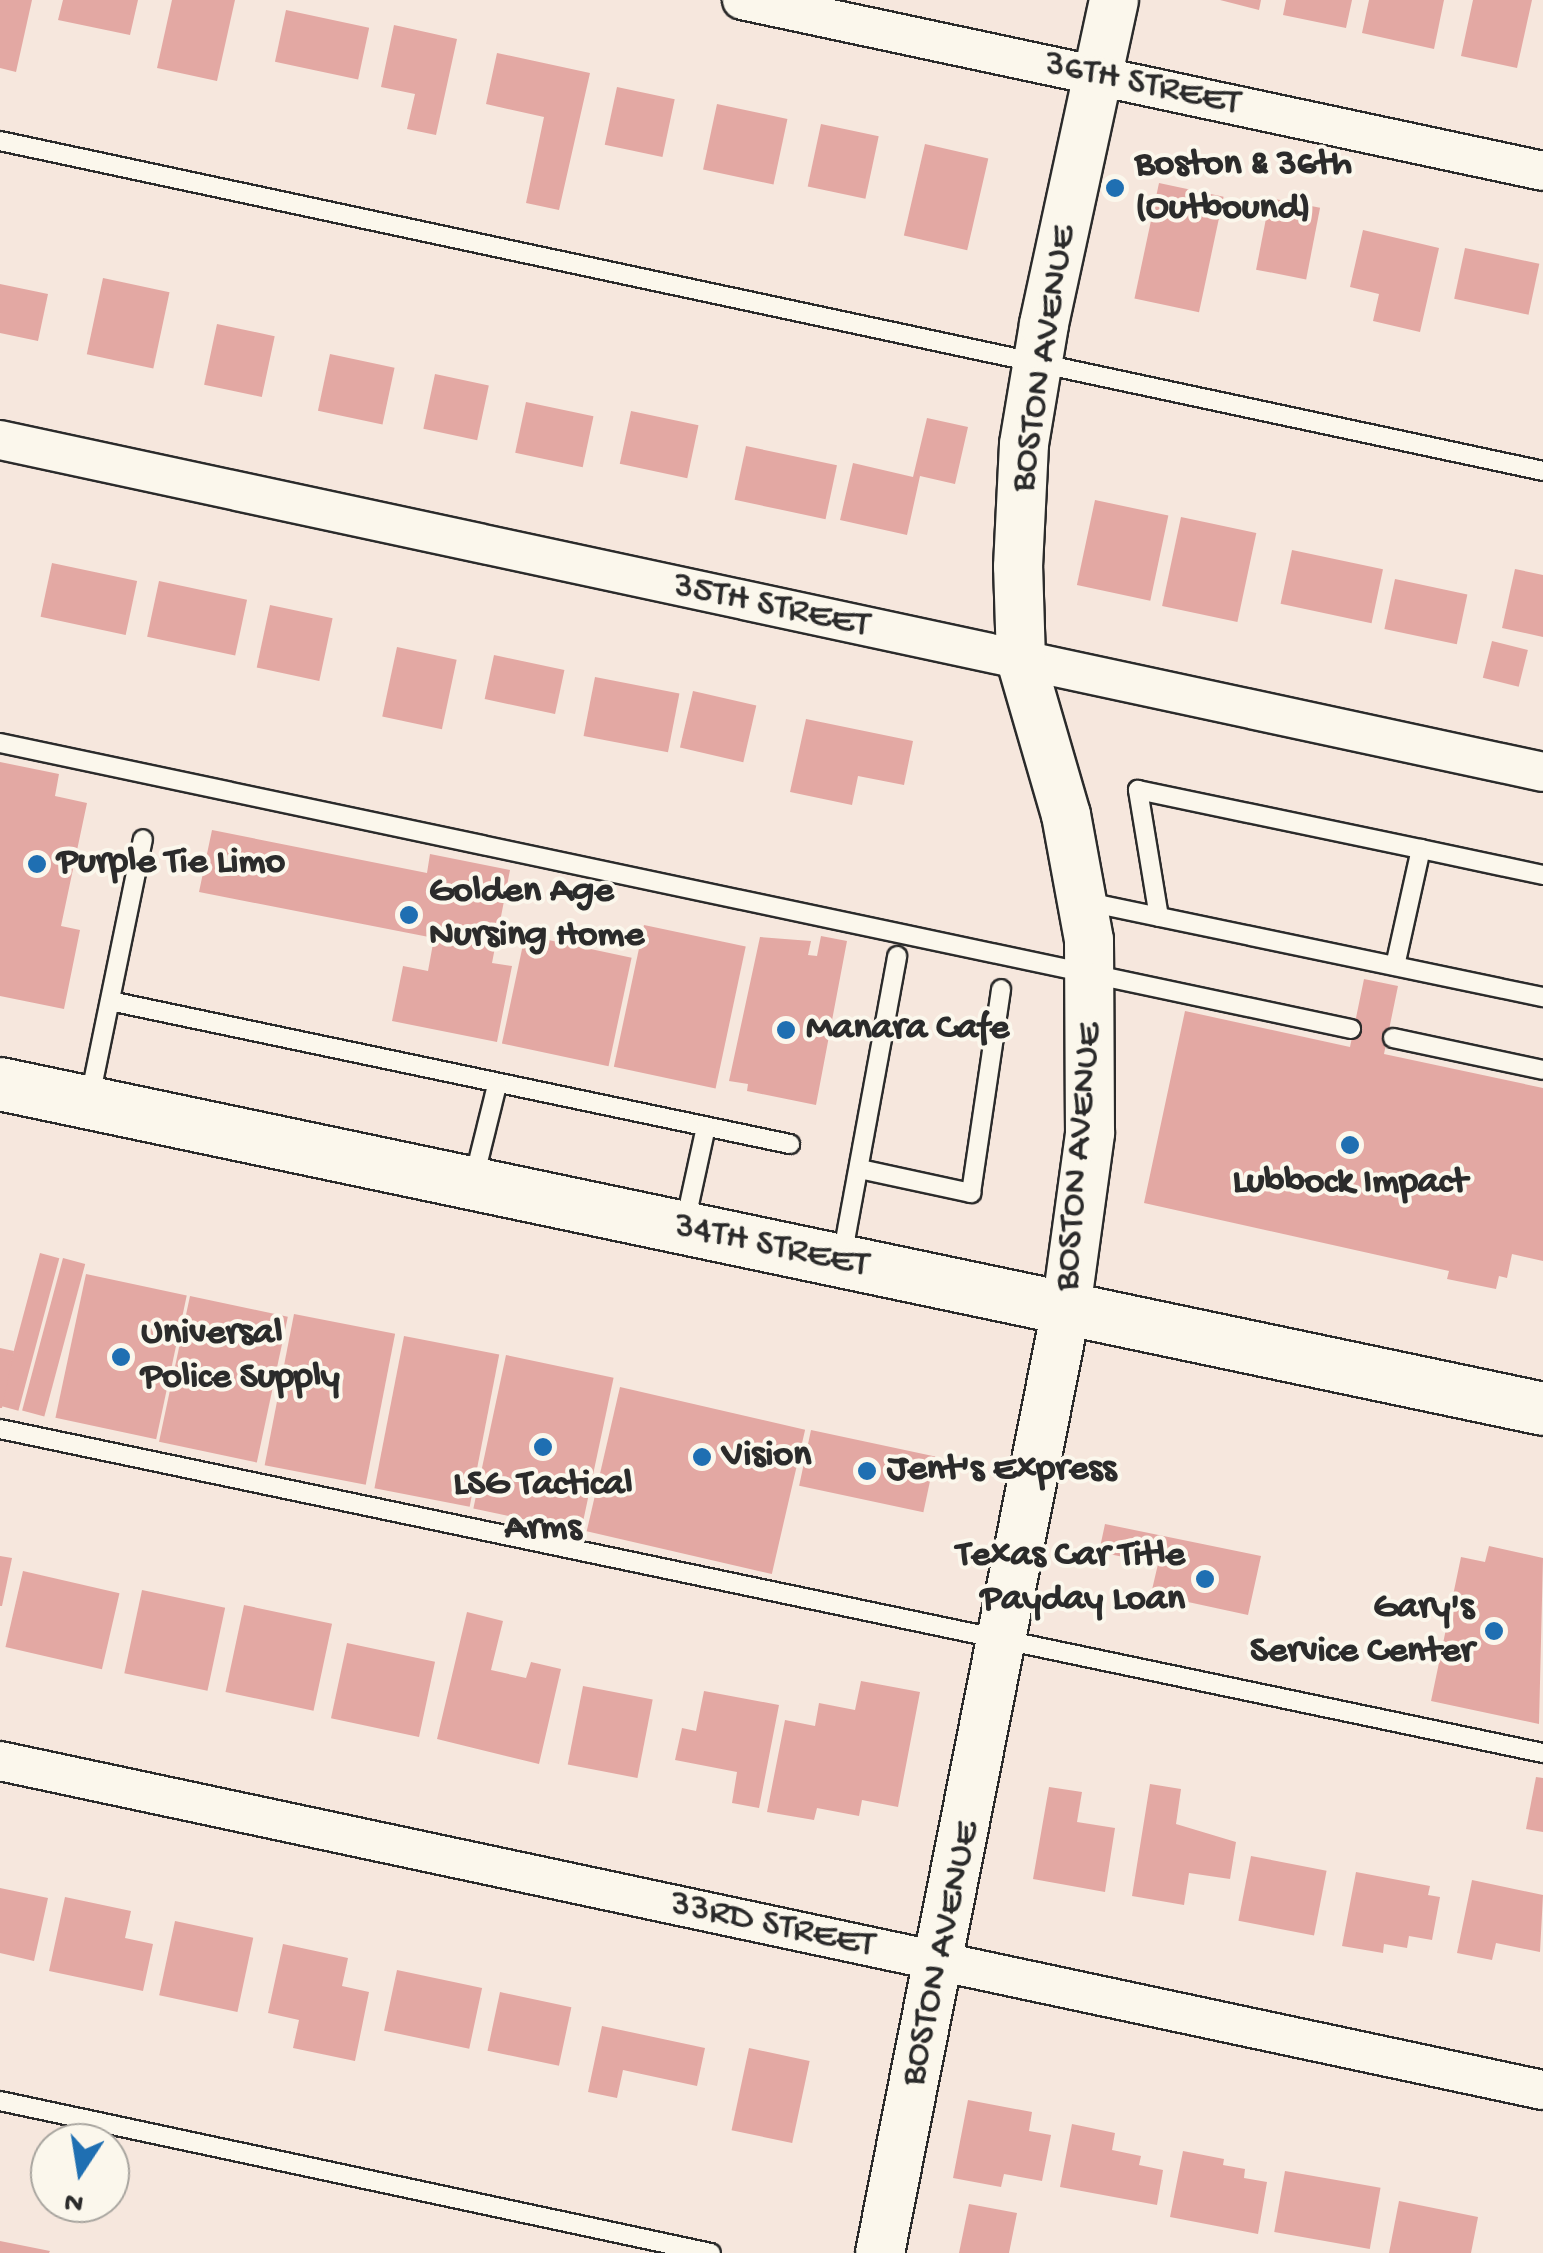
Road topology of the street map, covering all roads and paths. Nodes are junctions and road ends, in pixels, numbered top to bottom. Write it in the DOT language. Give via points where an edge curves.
graph roads {
  1 [pos="742,0"];
  2 [pos="1114,0"];
  3 [pos="1098,76"];
  4 [pos="0,141"];
  5 [pos="1543,171"];
  6 [pos="1038,363"];
  7 [pos="0,440"];
  8 [pos="1543,471"];
  9 [pos="1021,660"];
  10 [pos="0,743"];
  11 [pos="1543,772"];
  12 [pos="143,839"];
  13 [pos="1421,849"];
  14 [pos="1543,875"];
  15 [pos="1082,900"];
  16 [pos="1159,917"];
  17 [pos="897,956"];
  18 [pos="1395,966"];
  19 [pos="1092,974"];
  20 [pos="1001,990"];
  21 [pos="1543,997"];
  22 [pos="110,1001"];
  23 [pos="1351,1029"];
  24 [pos="1393,1038"];
  25 [pos="1543,1070"];
  26 [pos="0,1084"];
  27 [pos="497,1085"];
  28 [pos="88,1103"];
  29 [pos="706,1127"];
  30 [pos="790,1144"];
  31 [pos="860,1169"];
  32 [pos="473,1184"];
  33 [pos="684,1228"];
  34 [pos="841,1262"];
  35 [pos="1066,1309"];
  36 [pos="1543,1408"];
  37 [pos="0,1429"];
  38 [pos="1002,1640"];
  39 [pos="1543,1753"];
  40 [pos="0,1761"];
  41 [pos="940,1962"];
  42 [pos="1543,2090"];
  43 [pos="0,2102"];
  44 [pos="712,2253"];
  45 [pos="880,2253"];
  1 -- 3 [label="street, 36TH STREET"];
  2 -- 3 [label="street, BOSTON AVENUE"];
  3 -- 5 [label="street, 36TH STREET"];
  3 -- 6 [label="street, BOSTON AVENUE"];
  4 -- 6 [label="lane"];
  6 -- 8 [label="lane"];
  6 -- 9 [label="street, BOSTON AVENUE" via="1024,444"];
  7 -- 9 [label="street, 35TH STREET"];
  9 -- 11 [label="street, 35TH STREET"];
  9 -- 15 [label="street, BOSTON AVENUE" via="1066,815"];
  10 -- 19 [label="lane"];
  12 -- 22 [label="lane"];
  13 -- 14 [label="lane"];
  13 -- 16 [label="lane" via="1138,790"];
  13 -- 18 [label="lane"];
  15 -- 16 [label="lane"];
  15 -- 19 [label="street, BOSTON AVENUE"];
  16 -- 18 [label="lane"];
  17 -- 31 [label="lane"];
  18 -- 21 [label="lane"];
  19 -- 23 [label="lane"];
  19 -- 35 [label="street, BOSTON AVENUE" via="1090,1133"];
  20 -- 31 [label="lane" via="970,1193"];
  22 -- 27 [label="lane"];
  22 -- 28 [label="lane"];
  24 -- 25 [label="lane"];
  26 -- 28 [label="main road, 34TH STREET"];
  27 -- 29 [label="lane"];
  27 -- 32 [label="lane"];
  28 -- 32 [label="main road, 34TH STREET"];
  29 -- 30 [label="lane"];
  29 -- 33 [label="lane"];
  31 -- 34 [label="lane"];
  32 -- 33 [label="main road, 34TH STREET"];
  33 -- 34 [label="main road, 34TH STREET"];
  34 -- 35 [label="main road, 34TH STREET"];
  35 -- 36 [label="main road, 34TH STREET"];
  35 -- 38 [label="street, BOSTON AVENUE"];
  37 -- 38 [label="lane"];
  38 -- 39 [label="lane"];
  38 -- 41 [label="street, BOSTON AVENUE"];
  40 -- 41 [label="street, 33RD STREET"];
  41 -- 42 [label="street, 33RD STREET"];
  41 -- 45 [label="street, BOSTON AVENUE"];
  43 -- 44 [label="lane"];
}
